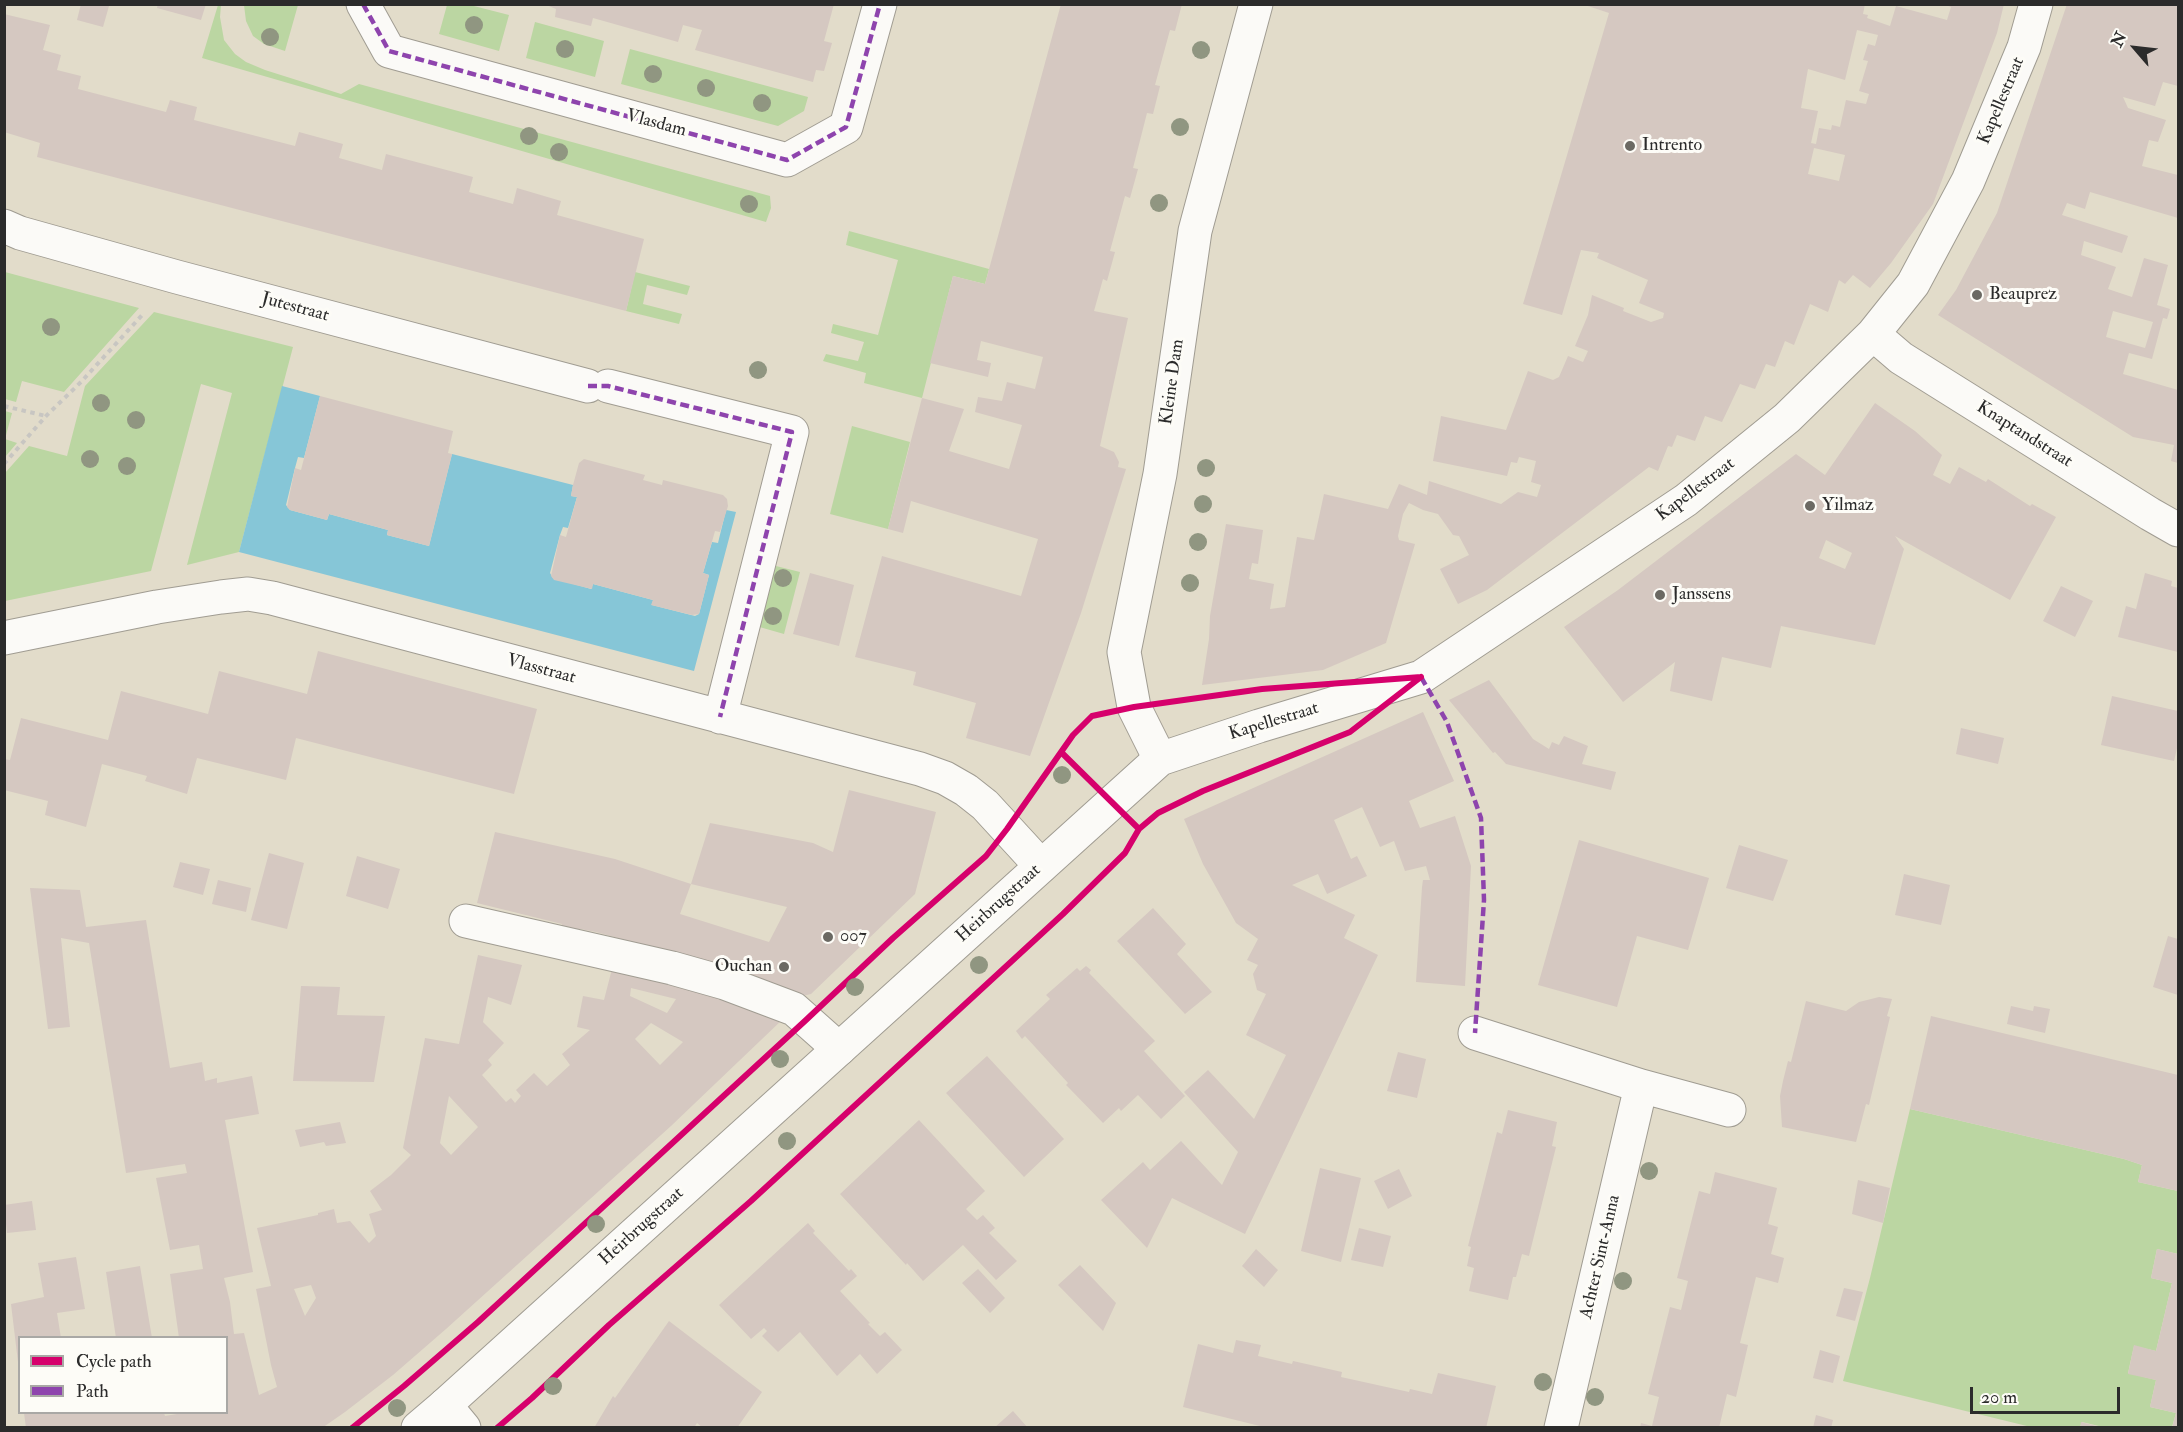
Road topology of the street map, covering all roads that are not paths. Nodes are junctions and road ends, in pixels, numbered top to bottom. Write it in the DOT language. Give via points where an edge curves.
graph roads {
  1 [pos="363,4"];
  2 [pos="880,4"];
  3 [pos="1256,4"];
  4 [pos="2036,4"];
  5 [pos="4,226"];
  6 [pos="1873,334"];
  7 [pos="2178,530"];
  8 [pos="4,638"];
  9 [pos="720,717"];
  10 [pos="1160,759"];
  11 [pos="1041,866"];
  12 [pos="466,921"];
  13 [pos="1475,1033"];
  14 [pos="838,1049"];
  15 [pos="1641,1086"];
  16 [pos="1729,1110"];
  17 [pos="455,1416"];
  18 [pos="418,1428"];
  19 [pos="1561,1428"];
  1 -- 2 [label="street, Vlasdam" via="389,51 787,160 846,127"];
  3 -- 10 [label="street, Kleine Dam" via="1195,231 1160,474 1124,652 1134,707"];
  4 -- 6 [label="street, Kapellestraat" via="2024,47 1968,181 1913,284"];
  5 -- 9 [label="street, Jutestraat" via="177,277 792,432"];
  6 -- 7 [label="street, Knaptandstraat" via="1901,358"];
  6 -- 10 [label="street, Kapellestraat" via="1786,418 1686,500 1421,677"];
  8 -- 9 [label="street, Vlasstraat" via="157,607 248,594"];
  9 -- 11 [label="street, Vlasstraat" via="945,778 985,805"];
  10 -- 11 [label="street, Heirbrugstraat"];
  11 -- 14 [label="street, Heirbrugstraat"];
  12 -- 14 [label="street" via="725,983 794,1010"];
  13 -- 15 [label="street"];
  14 -- 17 [label="street, Heirbrugstraat"];
  15 -- 16 [label="street"];
  15 -- 19 [label="street, Achter Sint-Anna"];
  17 -- 18 [label="street, Heirbrugstraat"];
}
